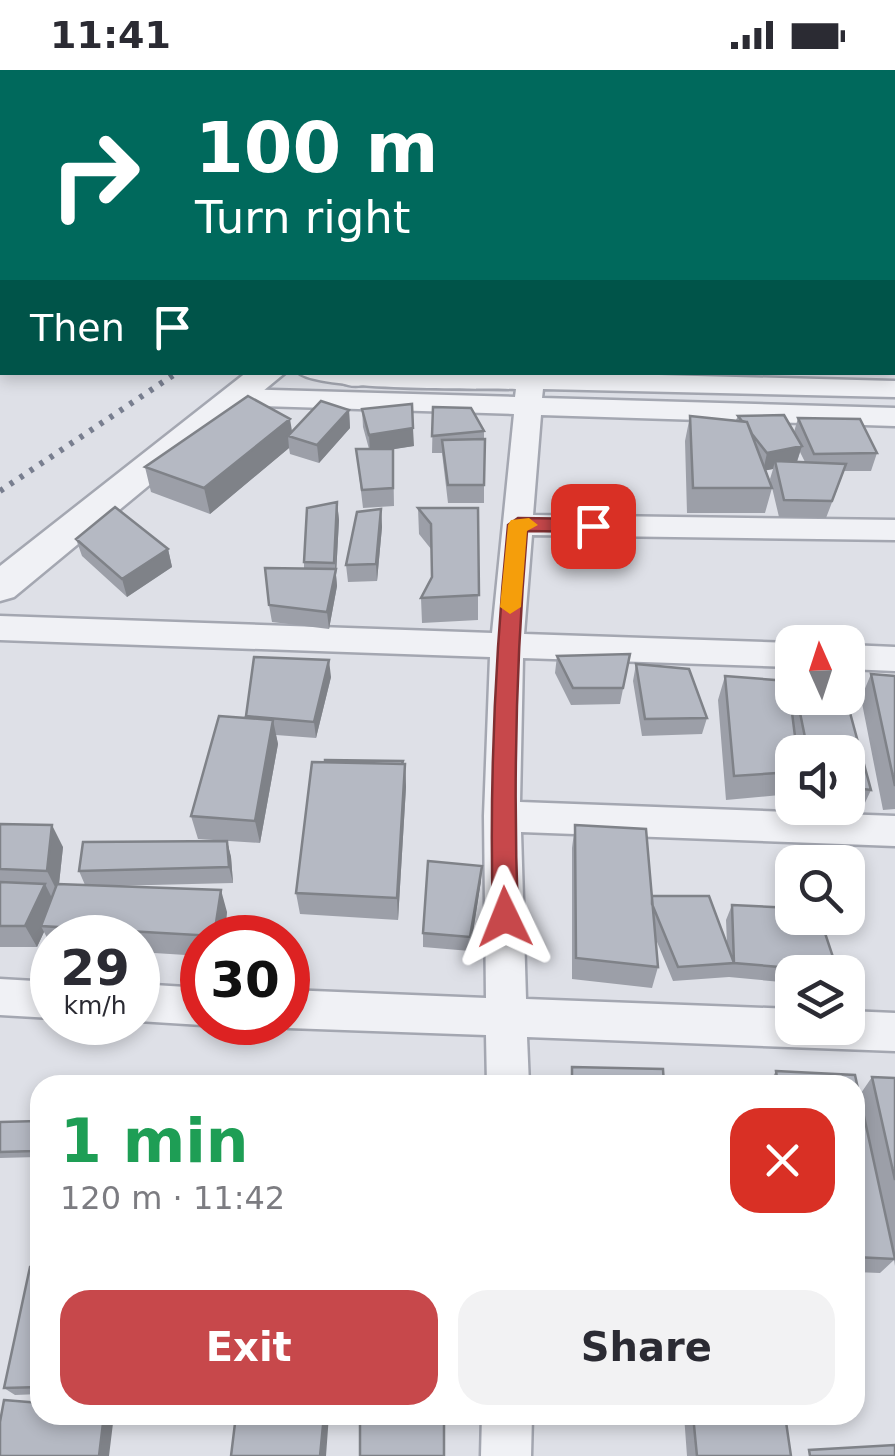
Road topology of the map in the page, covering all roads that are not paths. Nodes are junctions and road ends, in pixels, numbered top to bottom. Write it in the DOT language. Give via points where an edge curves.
graph roads {
  1 [pos="265,375"];
  2 [pos="352,375"];
  3 [pos="529,386"];
  4 [pos="895,389"];
  5 [pos="234,397"];
  6 [pos="895,417"];
  7 [pos="518,525"];
  8 [pos="895,530"];
  9 [pos="0,587"];
  10 [pos="0,628"];
  11 [pos="507,647"];
  12 [pos="775,655"];
  13 [pos="865,657"];
  14 [pos="895,658"];
  15 [pos="502,816"];
  16 [pos="895,831"];
  17 [pos="0,998"];
  18 [pos="30,999"];
  19 [pos="310,1010"];
  20 [pos="508,1018"];
  21 [pos="895,1032"];
  22 [pos="508,1075"];
  23 [pos="506,1425"];
  24 [pos="506,1456"];
  1 -- 5 [label="street"];
  2 -- 3 [label="street"];
  3 -- 4 [label="street"];
  3 -- 5 [label="street"];
  3 -- 6 [label="street"];
  3 -- 7 [label="street"];
  5 -- 9 [label="street"];
  7 -- 8 [label="street"];
  7 -- 11 [label="street"];
  10 -- 11 [label="street"];
  11 -- 12 [label="street"];
  11 -- 15 [label="street"];
  13 -- 14 [label="street"];
  15 -- 16 [label="street"];
  15 -- 20 [label="street"];
  17 -- 18 [label="street"];
  19 -- 20 [label="street"];
  20 -- 21 [label="street"];
  20 -- 22 [label="street"];
  23 -- 24 [label="street"];
}
